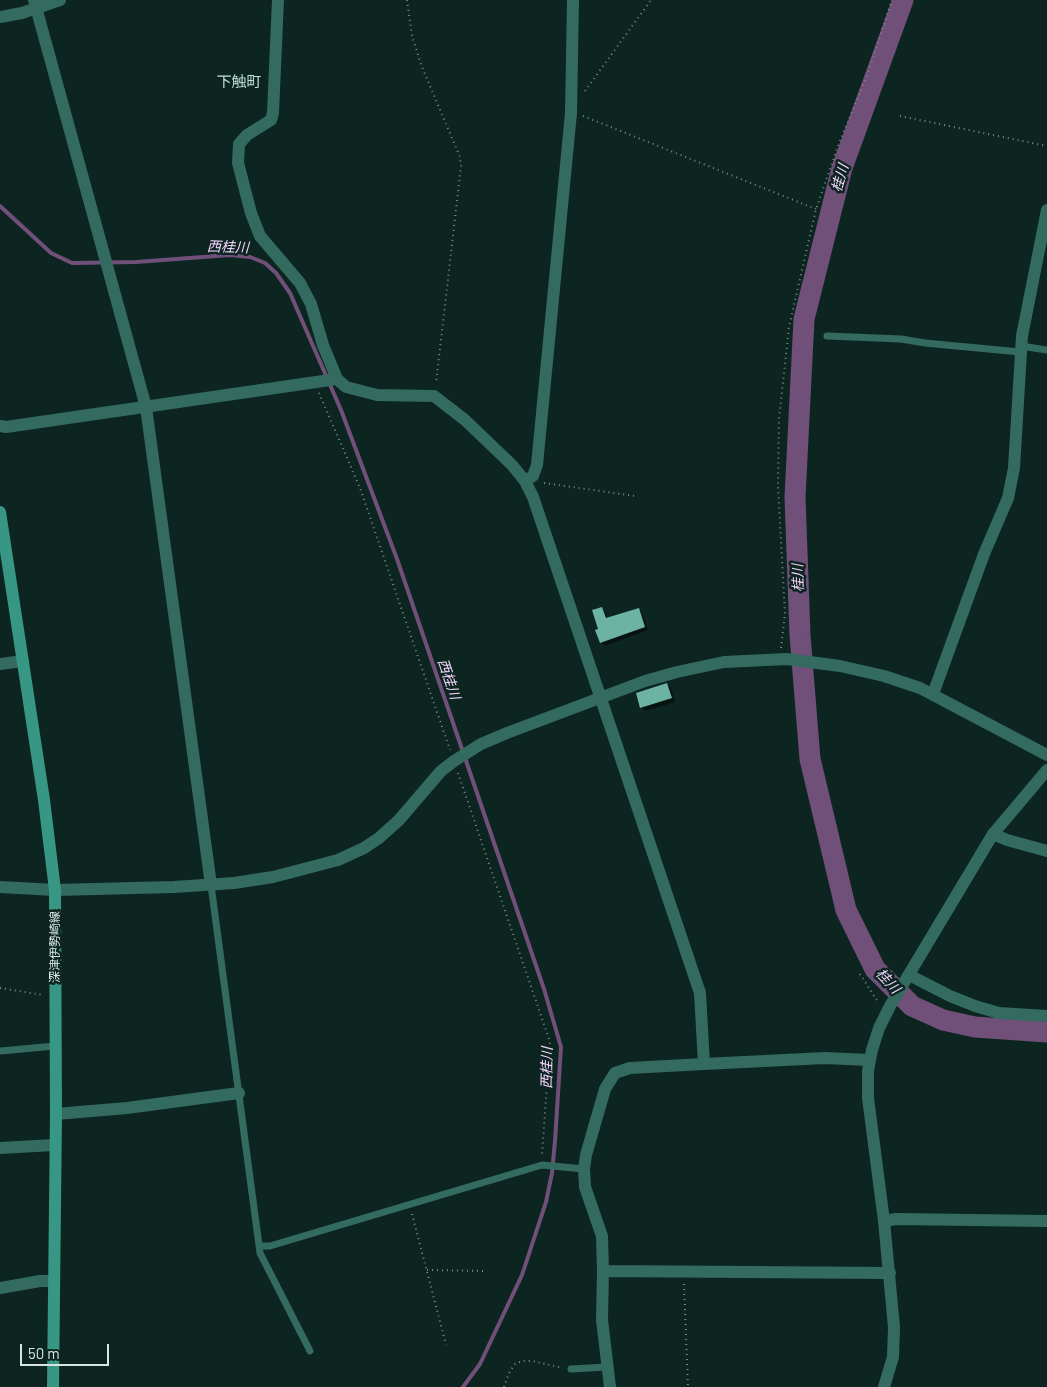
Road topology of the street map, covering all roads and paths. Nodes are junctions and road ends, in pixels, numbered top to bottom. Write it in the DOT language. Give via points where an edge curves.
graph roads {
  1 [pos="60,0"];
  2 [pos="278,0"];
  3 [pos="407,0"];
  4 [pos="573,0"];
  5 [pos="651,0"];
  6 [pos="892,0"];
  7 [pos="35,4"];
  8 [pos="0,17"];
  9 [pos="584,92"];
  10 [pos="570,109"];
  11 [pos="900,116"];
  12 [pos="1047,146"];
  13 [pos="816,209"];
  14 [pos="1047,210"];
  15 [pos="827,336"];
  16 [pos="1020,349"];
  17 [pos="1047,350"];
  18 [pos="326,381"];
  19 [pos="434,396"];
  20 [pos="146,407"];
  21 [pos="0,426"];
  22 [pos="525,481"];
  23 [pos="635,496"];
  24 [pos="0,512"];
  25 [pos="784,659"];
  26 [pos="23,661"];
  27 [pos="0,664"];
  28 [pos="933,694"];
  29 [pos="599,698"];
  30 [pos="1047,755"];
  31 [pos="460,757"];
  32 [pos="1047,770"];
  33 [pos="993,834"];
  34 [pos="1047,851"];
  35 [pos="211,885"];
  36 [pos="0,887"];
  37 [pos="55,890"];
  38 [pos="860,974"];
  39 [pos="908,977"];
  40 [pos="0,988"];
  41 [pos="55,997"];
  42 [pos="889,1008"];
  43 [pos="1047,1016"];
  44 [pos="55,1046"];
  45 [pos="0,1051"];
  46 [pos="869,1060"];
  47 [pos="704,1064"];
  48 [pos="239,1092"];
  49 [pos="56,1114"];
  50 [pos="54,1146"];
  51 [pos="0,1148"];
  52 [pos="544,1165"];
  53 [pos="584,1169"];
  54 [pos="410,1205"];
  55 [pos="884,1221"];
  56 [pos="1047,1222"];
  57 [pos="260,1246"];
  58 [pos="426,1270"];
  59 [pos="487,1271"];
  60 [pos="604,1271"];
  61 [pos="683,1271"];
  62 [pos="890,1273"];
  63 [pos="53,1281"];
  64 [pos="0,1288"];
  65 [pos="446,1345"];
  66 [pos="310,1351"];
  67 [pos="607,1367"];
  68 [pos="571,1369"];
  69 [pos="52,1387"];
  70 [pos="504,1387"];
  71 [pos="610,1387"];
  72 [pos="688,1387"];
  73 [pos="884,1387"];
  1 -- 7 [label="street"];
  2 -- 18 [label="street" via="273,113 271,120 239,144 238,163 260,236 300,283 311,304 323,345"];
  3 -- 19 [label="path" via="412,36 422,67 461,166"];
  4 -- 10 [label="street"];
  5 -- 9 [label="path"];
  6 -- 13 [label="path" via="868,74"];
  7 -- 8 [label="street" via="22,13"];
  7 -- 20 [label="street"];
  10 -- 13 [label="path"];
  10 -- 22 [label="street" via="537,465 533,476"];
  11 -- 12 [label="path"];
  13 -- 25 [label="path" via="790,327 780,419 778,486 785,614 781,645"];
  14 -- 16 [label="street"];
  15 -- 16 [label="lane"];
  16 -- 17 [label="lane"];
  16 -- 28 [label="street" via="1014,468 1008,498"];
  18 -- 19 [label="street" via="377,395"];
  18 -- 20 [label="street"];
  18 -- 31 [label="path" via="360,488"];
  19 -- 22 [label="street" via="465,420"];
  20 -- 21 [label="street"];
  20 -- 35 [label="street"];
  22 -- 23 [label="path"];
  22 -- 29 [label="street"];
  24 -- 26 [label="main road, 深津伊勢崎線"];
  25 -- 28 [label="street" via="884,676"];
  25 -- 29 [label="street" via="743,660 705,666 645,681"];
  26 -- 27 [label="street"];
  26 -- 37 [label="main road, 深津伊勢崎線"];
  28 -- 30 [label="street"];
  29 -- 31 [label="street" via="507,733"];
  29 -- 47 [label="street" via="700,993"];
  31 -- 35 [label="street" via="435,778 389,829 364,848 310,868 254,881"];
  31 -- 52 [label="path" via="550,1042"];
  32 -- 33 [label="street"];
  33 -- 34 [label="street"];
  33 -- 39 [label="street"];
  35 -- 37 [label="street"];
  35 -- 48 [label="lane"];
  36 -- 37 [label="street"];
  37 -- 41 [label="main road, 深津伊勢崎線"];
  38 -- 42 [label="path" via="878,1002"];
  39 -- 42 [label="street"];
  39 -- 43 [label="street" via="974,1006 999,1013"];
  40 -- 41 [label="path"];
  41 -- 44 [label="main road, 深津伊勢崎線"];
  42 -- 46 [label="street"];
  44 -- 45 [label="lane"];
  44 -- 49 [label="main road, 深津伊勢崎線"];
  46 -- 47 [label="street" via="825,1058"];
  46 -- 55 [label="street" via="868,1098"];
  47 -- 53 [label="street" via="630,1068 615,1073 604,1089"];
  48 -- 49 [label="street" via="128,1108"];
  48 -- 57 [label="lane"];
  49 -- 50 [label="main road, 深津伊勢崎線"];
  50 -- 51 [label="street"];
  50 -- 63 [label="main road, 深津伊勢崎線"];
  52 -- 53 [label="lane"];
  52 -- 54 [label="lane"];
  53 -- 60 [label="street" via="586,1187 602,1236"];
  54 -- 57 [label="lane" via="270,1246"];
  54 -- 58 [label="path"];
  55 -- 56 [label="street"];
  55 -- 62 [label="street"];
  57 -- 66 [label="lane" via="263,1261"];
  58 -- 59 [label="path"];
  58 -- 65 [label="path"];
  60 -- 61 [label="street"];
  60 -- 67 [label="street" via="602,1320"];
  61 -- 62 [label="street"];
  61 -- 72 [label="path"];
  62 -- 73 [label="street" via="893,1357"];
  63 -- 64 [label="street"];
  63 -- 69 [label="main road, 深津伊勢崎線"];
  67 -- 68 [label="lane"];
  67 -- 71 [label="street"];
  68 -- 70 [label="path" via="522,1361 515,1364"];
}
